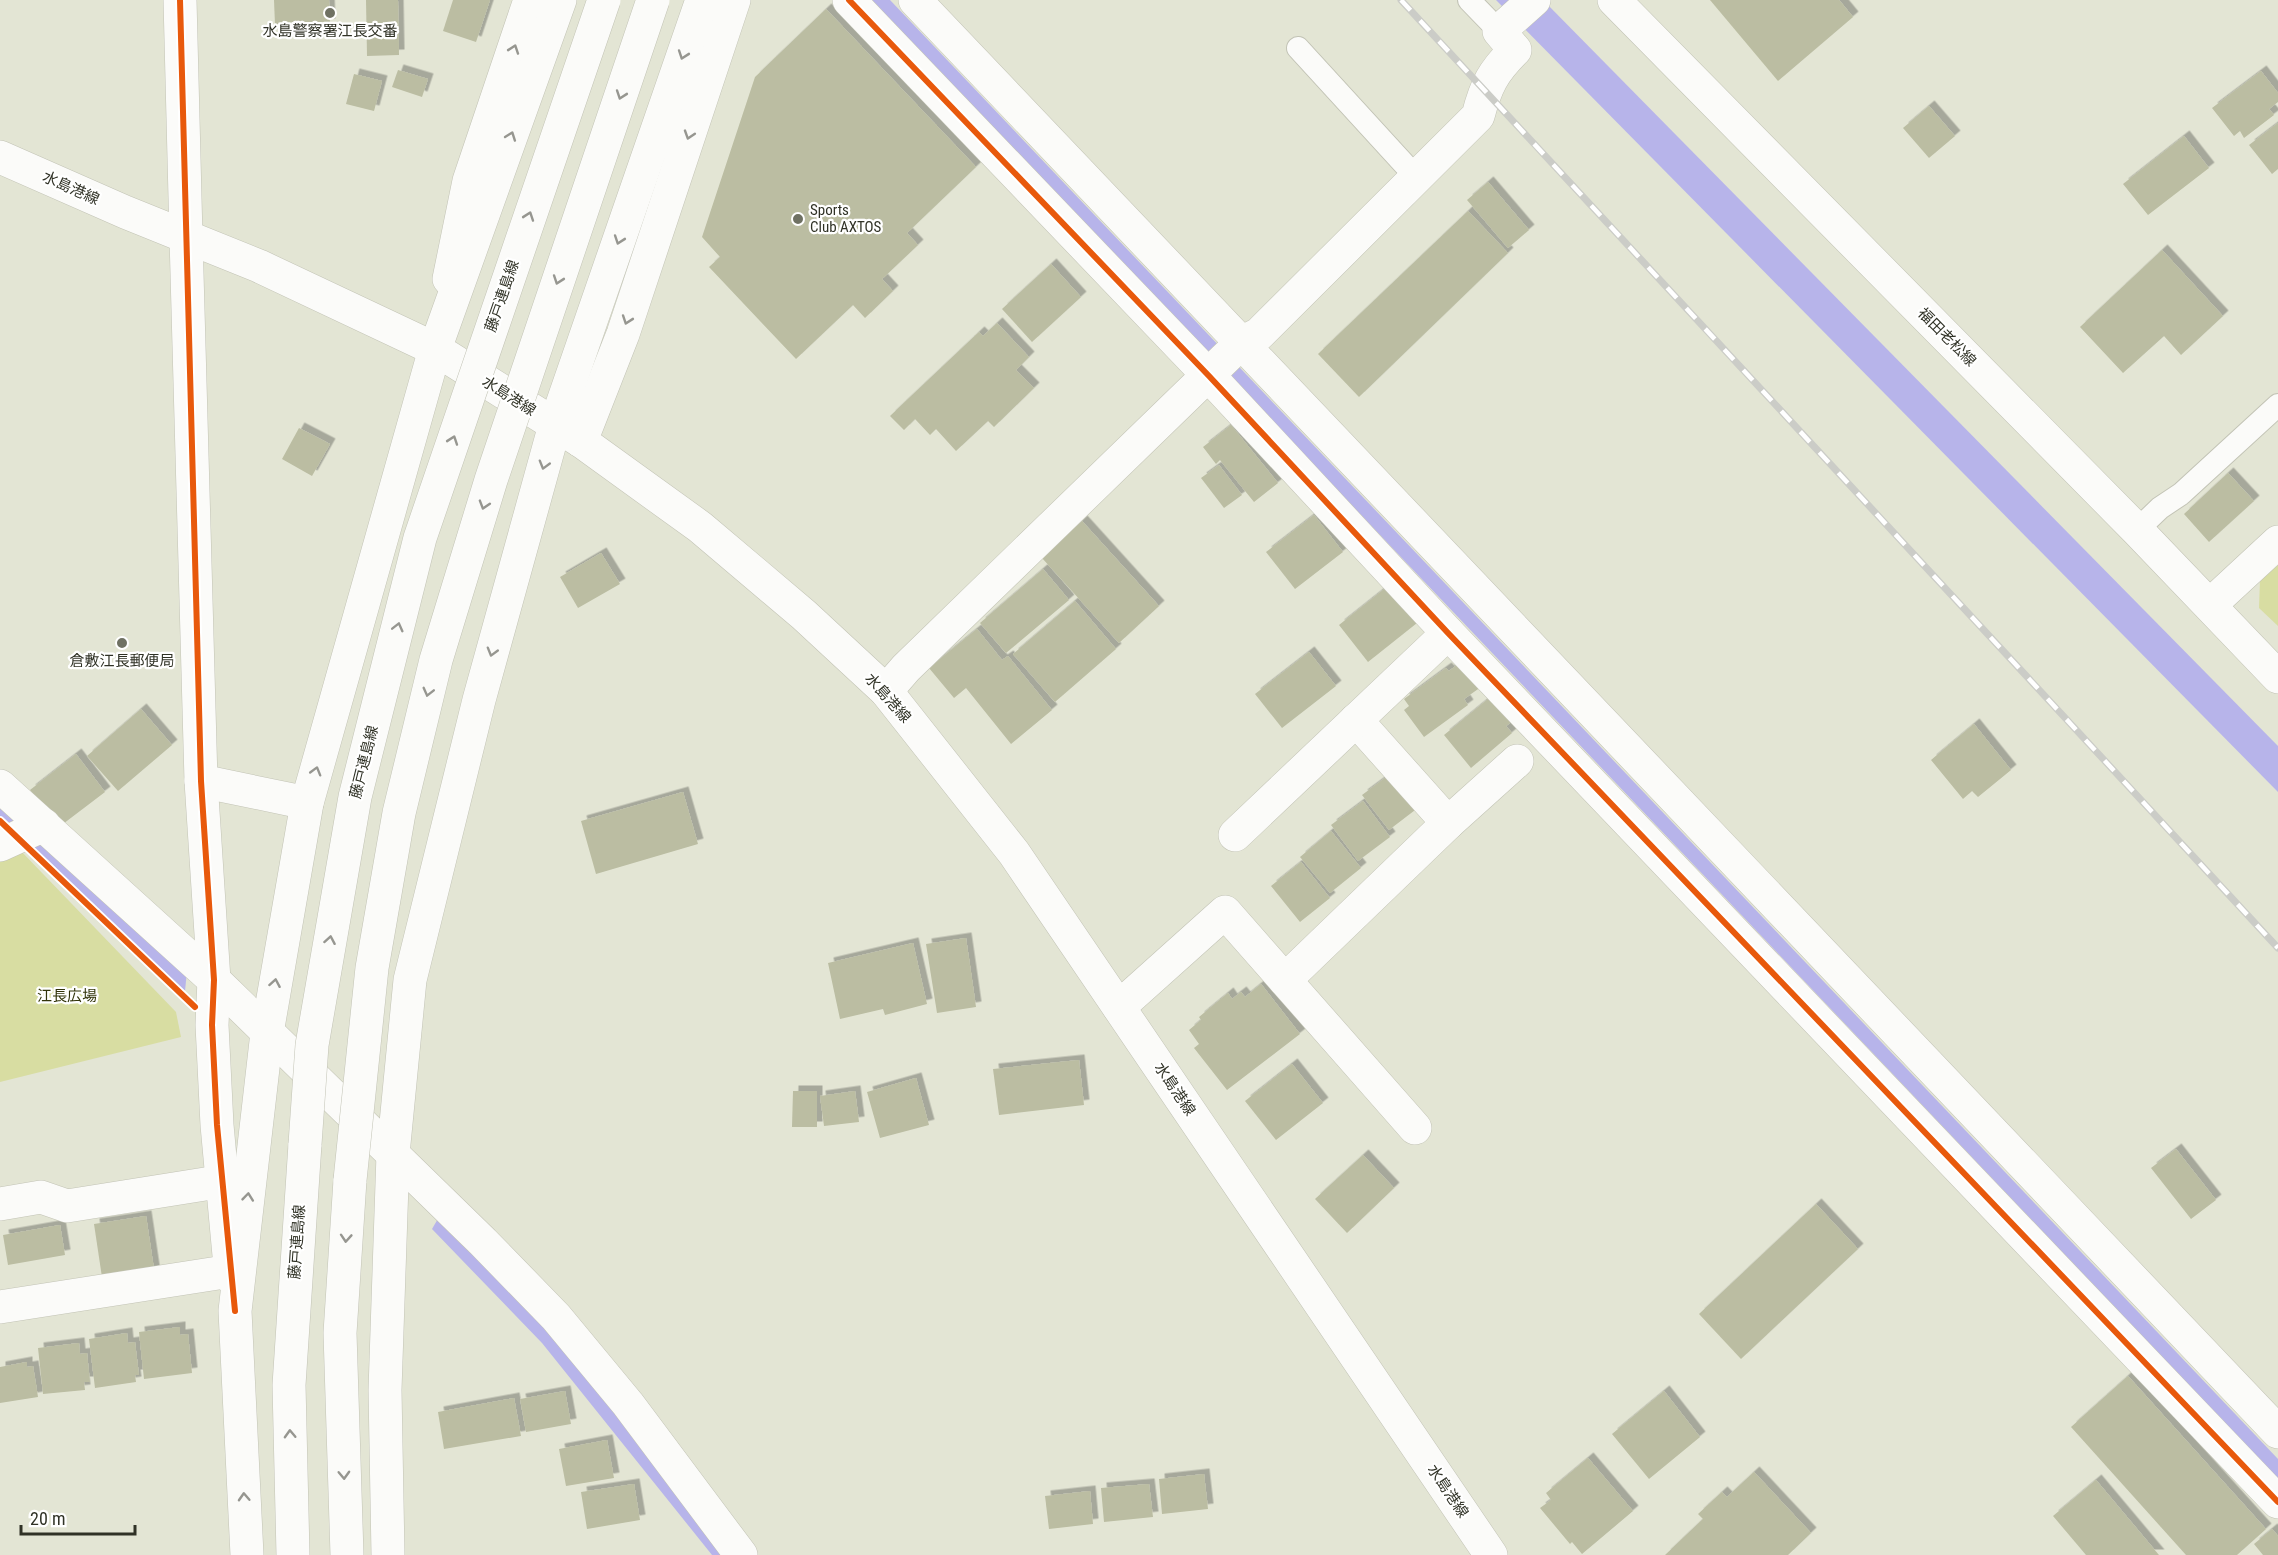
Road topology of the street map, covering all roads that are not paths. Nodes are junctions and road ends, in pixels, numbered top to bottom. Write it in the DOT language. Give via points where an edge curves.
graph roads {
  1 [pos="180,0"];
  2 [pos="530,0"];
  3 [pos="560,0"];
  4 [pos="604,0"];
  5 [pos="653,0"];
  6 [pos="702,0"];
  7 [pos="734,0"];
  8 [pos="849,0"];
  9 [pos="915,0"];
  10 [pos="1469,0"];
  11 [pos="1534,0"];
  12 [pos="1614,0"];
  13 [pos="1504,26"];
  14 [pos="1298,48"];
  15 [pos="0,157"];
  16 [pos="1416,177"];
  17 [pos="186,237"];
  18 [pos="435,349"];
  19 [pos="1225,360"];
  20 [pos="2278,405"];
  21 [pos="568,433"];
  22 [pos="2137,530"];
  23 [pos="2278,542"];
  24 [pos="2210,605"];
  25 [pos="1448,633"];
  26 [pos="2278,677"];
  27 [pos="886,691"];
  28 [pos="1356,720"];
  29 [pos="1517,760"];
  30 [pos="201,781"];
  31 [pos="0,786"];
  32 [pos="306,803"];
  33 [pos="1448,823"];
  34 [pos="26,833"];
  35 [pos="1235,835"];
  36 [pos="214,980"];
  37 [pos="1285,980"];
  38 [pos="1119,1007"];
  39 [pos="267,1033"];
  40 [pos="1415,1128"];
  41 [pos="393,1154"];
  42 [pos="224,1181"];
  43 [pos="0,1204"];
  44 [pos="231,1271"];
  45 [pos="0,1307"];
  46 [pos="235,1311"];
  47 [pos="2278,1432"];
  48 [pos="2278,1502"];
  49 [pos="247,1555"];
  50 [pos="293,1555"];
  51 [pos="347,1555"];
  52 [pos="388,1555"];
  53 [pos="741,1555"];
  54 [pos="1491,1555"];
  1 -- 17 [label="street"];
  18 -- 2 [label="street, one-way" via="469,181"];
  18 -- 3 [label="street, one-way"];
  50 -- 4 [label="street, 藤戸連島線, one-way, bridge" via="288,1385 312,1046 355,797 420,538"];
  5 -- 51 [label="street, one-way, bridge" via="491,480 436,660 399,813 372,968 350,1180 340,1333"];
  6 -- 21 [label="street, one-way"];
  7 -- 21 [label="street, one-way" via="623,334"];
  8 -- 19 [label="street" via="1041,203"];
  9 -- 19 [label="street"];
  10 -- 13 [label="lane"];
  11 -- 13 [label="street"];
  12 -- 22 [label="street, 福田老松線"];
  13 -- 16 [label="street" via="1515,50 1495,70 1484,90 1478,116"];
  14 -- 16 [label="lane"];
  15 -- 17 [label="street, 水島港線"];
  16 -- 19 [label="street" via="1259,334"];
  17 -- 18 [label="street, 水島港線" via="259,266"];
  17 -- 30 [label="street"];
  18 -- 21 [label="street, 水島港線"];
  32 -- 18 [label="street, one-way"];
  19 -- 25 [label="street"];
  19 -- 27 [label="street"];
  19 -- 47 [label="street"];
  20 -- 22 [label="lane"];
  21 -- 27 [label="street, 水島港線" via="700,527"];
  21 -- 41 [label="street, one-way" via="478,700 410,980"];
  22 -- 24 [label="street, 福田老松線"];
  23 -- 24 [label="street"];
  24 -- 26 [label="street, 福田老松線"];
  25 -- 28 [label="street"];
  25 -- 48 [label="street"];
  27 -- 38 [label="street, 水島港線" via="1014,853"];
  28 -- 33 [label="street"];
  28 -- 35 [label="street"];
  29 -- 33 [label="street"];
  30 -- 32 [label="street"];
  30 -- 36 [label="street"];
  31 -- 34 [label="street"];
  39 -- 32 [label="street, one-way"];
  33 -- 37 [label="street"];
  34 -- 36 [label="street"];
  36 -- 39 [label="street"];
  36 -- 42 [label="street" via="217,1125"];
  37 -- 38 [label="street" via="1225,912"];
  37 -- 40 [label="street"];
  38 -- 54 [label="street, 水島港線"];
  39 -- 41 [label="street"];
  46 -- 39 [label="street, one-way"];
  41 -- 52 [label="street" via="385,1390"];
  41 -- 53 [label="street" via="555,1317 628,1404"];
  42 -- 43 [label="street" via="68,1206 41,1197"];
  42 -- 44 [label="street"];
  44 -- 45 [label="street"];
  44 -- 46 [label="street"];
  49 -- 46 [label="street, one-way"];
}
